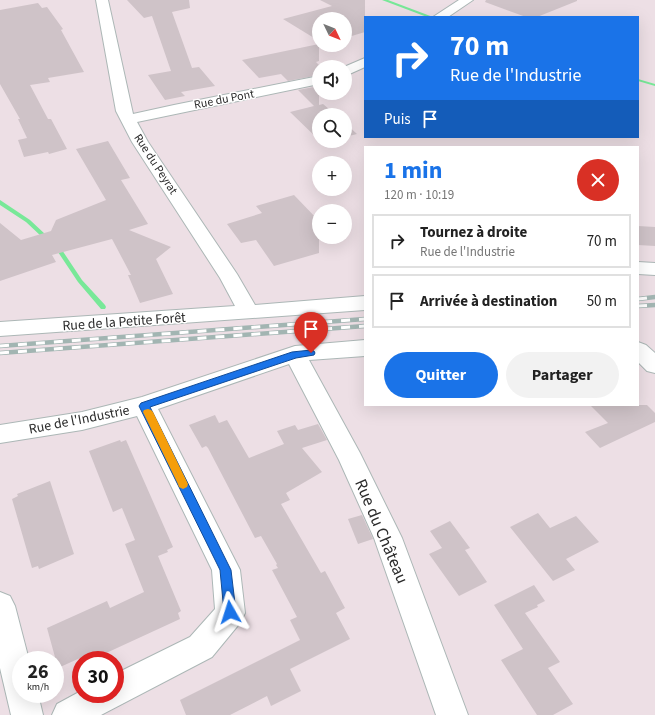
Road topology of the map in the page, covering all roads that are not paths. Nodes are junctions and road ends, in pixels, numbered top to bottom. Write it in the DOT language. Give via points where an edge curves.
graph roads {
  1 [pos="102,0"];
  2 [pos="467,0"];
  3 [pos="441,16"];
  4 [pos="364,62"];
  5 [pos="352,68"];
  6 [pos="312,81"];
  7 [pos="128,120"];
  8 [pos="639,268"];
  9 [pos="655,269"];
  10 [pos="364,303"];
  11 [pos="249,312"];
  12 [pos="0,329"];
  13 [pos="364,348"];
  14 [pos="639,351"];
  15 [pos="295,354"];
  16 [pos="655,365"];
  17 [pos="144,406"];
  18 [pos="0,434"];
  19 [pos="0,606"];
  20 [pos="12,655"];
  21 [pos="124,686"];
  22 [pos="24,703"];
  23 [pos="91,703"];
  24 [pos="27,715"];
  25 [pos="68,715"];
  26 [pos="452,715"];
  1 -- 7 [label="street, Rue du Peyrat" via="117,83"];
  2 -- 3 [label="street"];
  4 -- 5 [label="street"];
  6 -- 7 [label="street, Rue du Pont"];
  7 -- 11 [label="street, Rue du Peyrat" via="230,278"];
  8 -- 9 [label="street"];
  10 -- 11 [label="street, Rue de la Petite Forêt"];
  11 -- 12 [label="street, Rue de la Petite Forêt"];
  13 -- 15 [label="street, Rue de l'Industrie"];
  14 -- 16 [label="street"];
  15 -- 17 [label="street, Rue de l'Industrie"];
  15 -- 26 [label="street, Rue du Château" via="351,460 388,538"];
  17 -- 18 [label="street, Rue de l'Industrie"];
  17 -- 21 [label="street" via="226,570 230,612 201,647"];
  19 -- 20 [label="street"];
  22 -- 24 [label="street"];
  23 -- 25 [label="street"];
}
